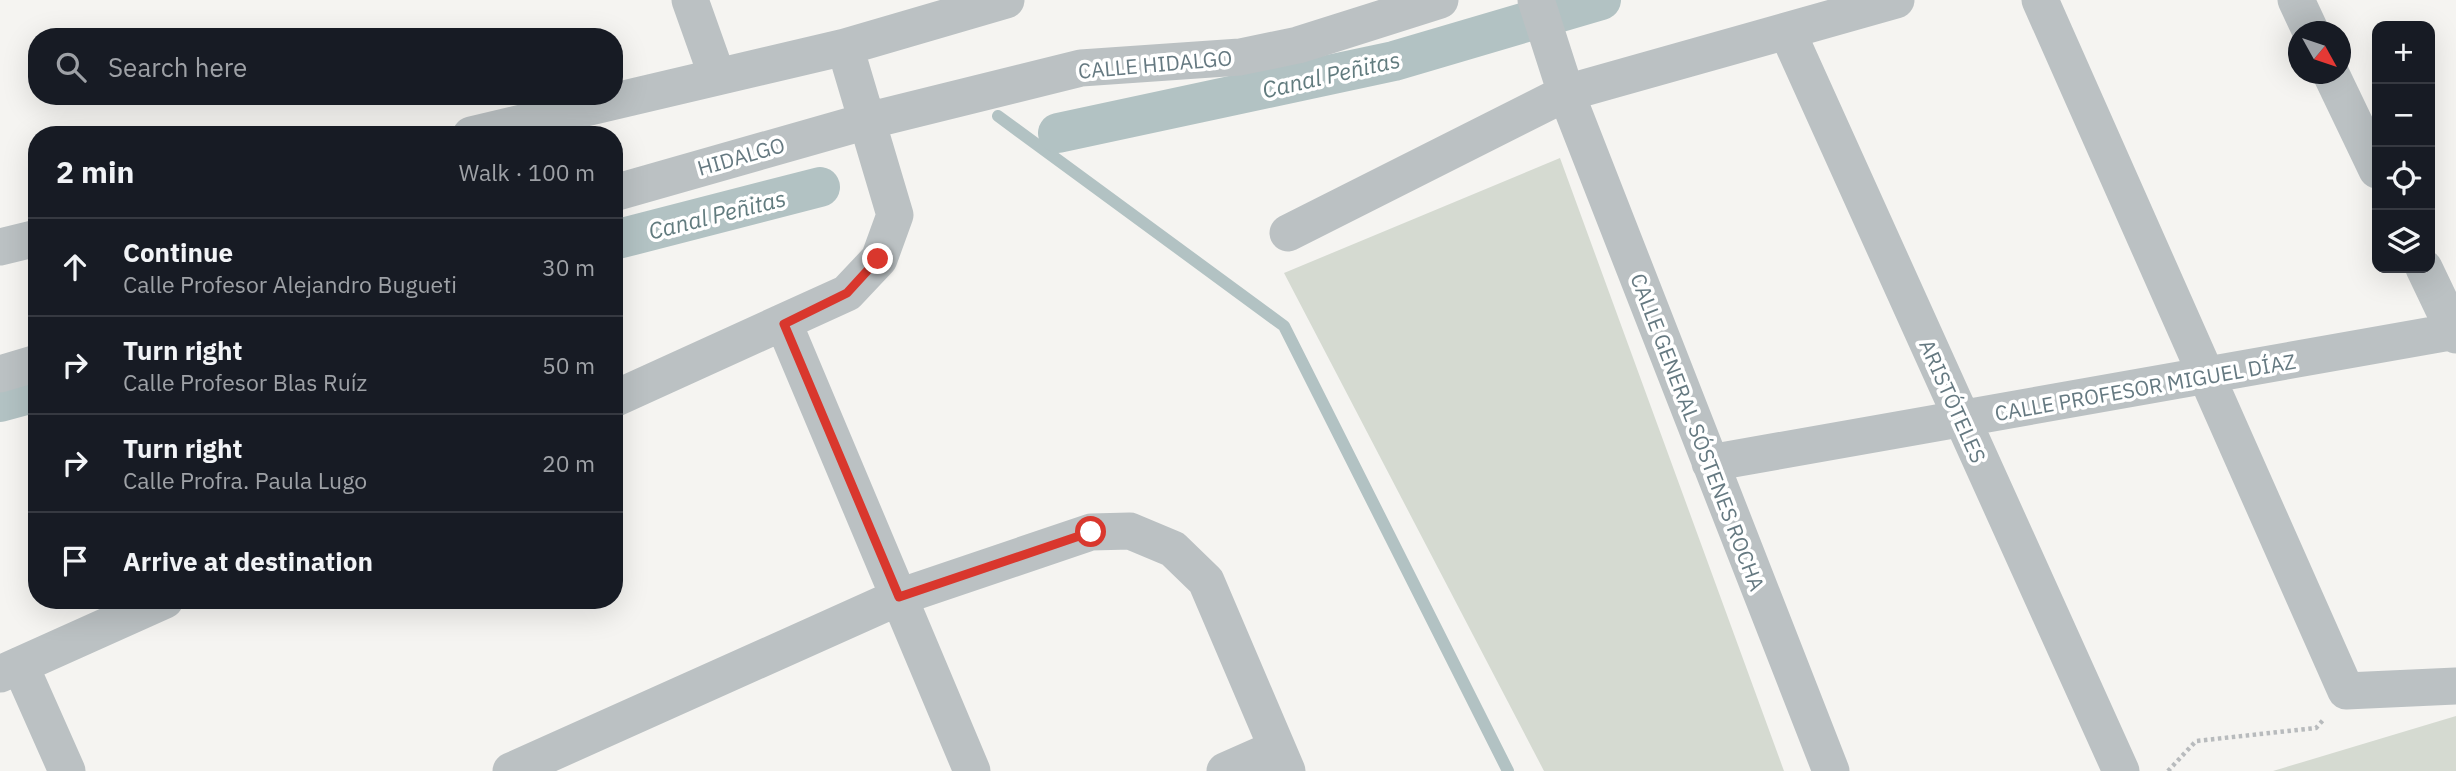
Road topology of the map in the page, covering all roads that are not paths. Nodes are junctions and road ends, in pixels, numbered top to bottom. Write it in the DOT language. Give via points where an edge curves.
graph roads {
  1 [pos="690,0"];
  2 [pos="1440,0"];
  3 [pos="1536,0"];
  4 [pos="1896,0"];
  5 [pos="2040,0"];
  6 [pos="2296,0"];
  7 [pos="999,1"];
  8 [pos="2306,21"];
  9 [pos="1787,31"];
  10 [pos="845,47"];
  11 [pos="717,76"];
  12 [pos="2337,84"];
  13 [pos="1566,93"];
  14 [pos="623,99"];
  15 [pos="596,105"];
  16 [pos="867,121"];
  17 [pos="509,126"];
  18 [pos="2372,159"];
  19 [pos="623,190"];
  20 [pos="1288,233"];
  21 [pos="28,240"];
  22 [pos="0,247"];
  23 [pos="2426,273"];
  24 [pos="784,324"];
  25 [pos="2455,332"];
  26 [pos="28,366"];
  27 [pos="0,374"];
  28 [pos="2206,375"];
  29 [pos="623,395"];
  30 [pos="1961,420"];
  31 [pos="1710,463"];
  32 [pos="899,597"];
  33 [pos="145,609"];
  34 [pos="10,670"];
  35 [pos="2456,686"];
  36 [pos="1282,760"];
  37 [pos="67,771"];
  38 [pos="511,771"];
  39 [pos="972,771"];
  40 [pos="1225,771"];
  41 [pos="1831,771"];
  42 [pos="2121,771"];
  1 -- 11 [label="street"];
  2 -- 16 [label="street, CALLE HIDALGO" via="1275,50 1240,57 1081,68"];
  3 -- 13 [label="street"];
  4 -- 9 [label="street"];
  5 -- 28 [label="street"];
  6 -- 8 [label="street"];
  7 -- 10 [label="street"];
  9 -- 13 [label="street"];
  9 -- 30 [label="street, ARISTÓTELES"];
  10 -- 11 [label="street"];
  10 -- 16 [label="street"];
  11 -- 14 [label="street"];
  12 -- 18 [label="street"];
  13 -- 20 [label="street"];
  13 -- 31 [label="street, CALLE GENERAL SÓSTENES ROCHA"];
  15 -- 17 [label="street"];
  16 -- 19 [label="street, HIDALGO"];
  16 -- 24 [label="street" via="895,215 878,259 847,293"];
  21 -- 22 [label="street"];
  23 -- 25 [label="street"];
  24 -- 29 [label="street"];
  24 -- 32 [label="street"];
  25 -- 28 [label="street, CALLE PROFESOR MIGUEL DÍAZ"];
  26 -- 27 [label="street"];
  28 -- 30 [label="street, CALLE PROFESOR MIGUEL DÍAZ"];
  28 -- 35 [label="street" via="2346,691"];
  30 -- 31 [label="street, CALLE PROFESOR MIGUEL DÍAZ"];
  30 -- 42 [label="street, ARISTÓTELES"];
  31 -- 41 [label="street, CALLE GENERAL SÓSTENES ROCHA"];
  32 -- 36 [label="street" via="1091,532 1130,531 1173,549 1206,581"];
  32 -- 38 [label="street"];
  32 -- 39 [label="street"];
  33 -- 34 [label="street"];
  34 -- 37 [label="street"];
  36 -- 40 [label="street"];
}
